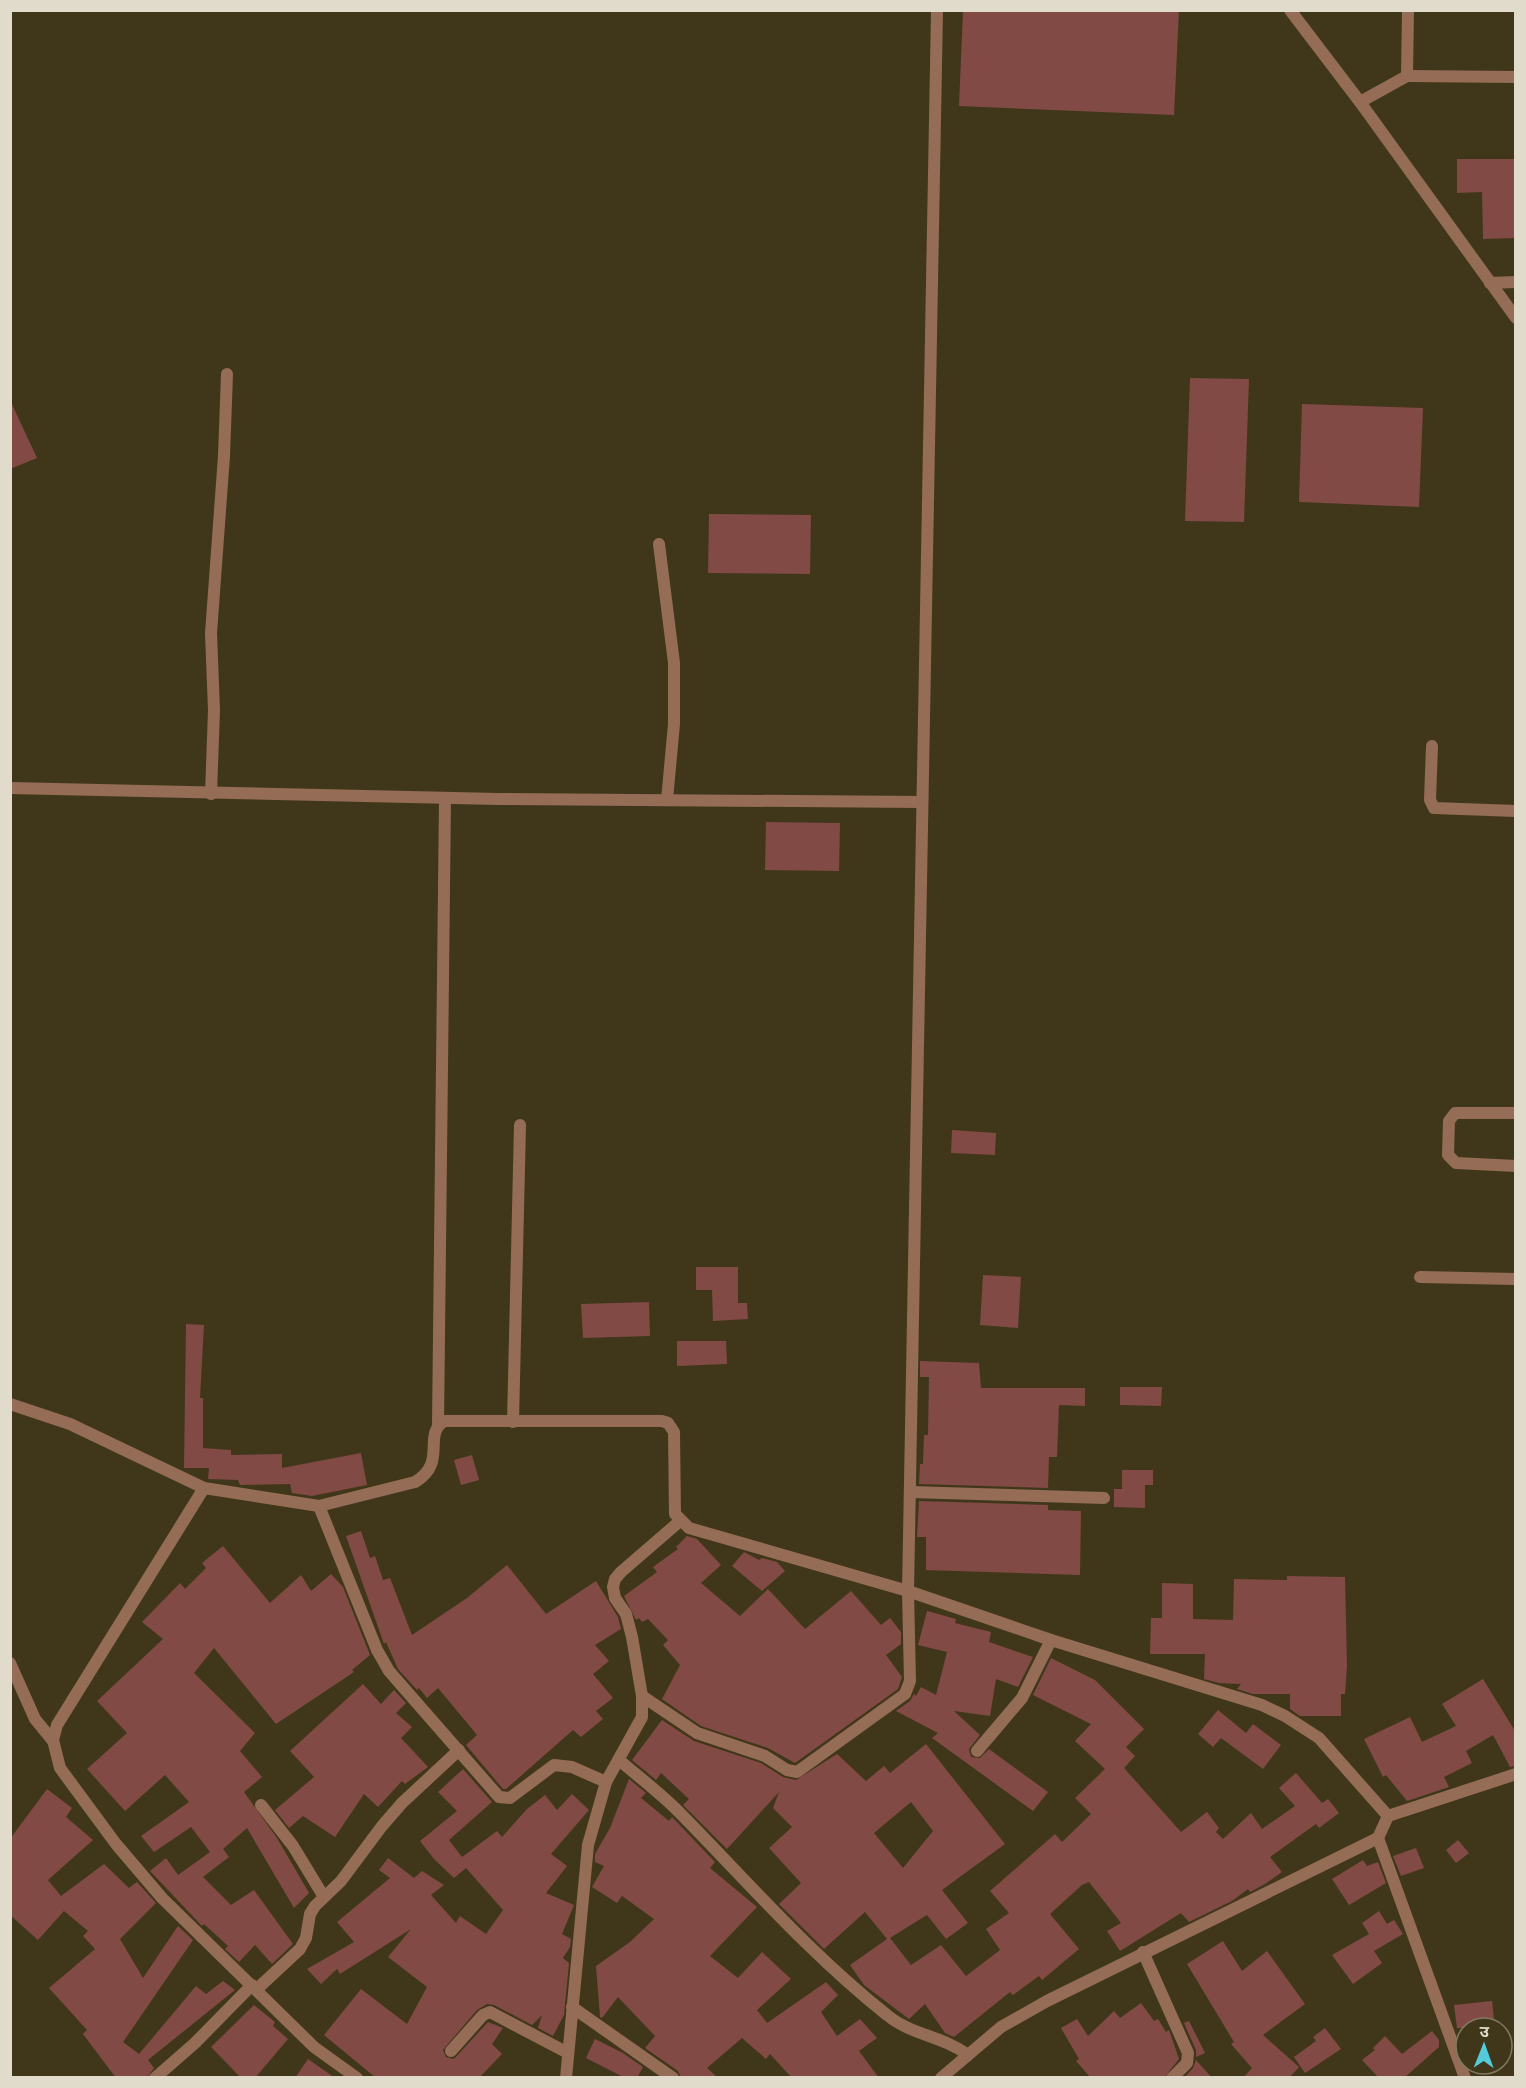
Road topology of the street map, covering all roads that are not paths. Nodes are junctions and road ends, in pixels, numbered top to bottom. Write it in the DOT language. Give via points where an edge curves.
graph roads {
  1 [pos="937,10"];
  2 [pos="1290,10"];
  3 [pos="1408,10"];
  4 [pos="1407,76"];
  5 [pos="1515,77"];
  6 [pos="1360,102"];
  7 [pos="1515,282"];
  8 [pos="1490,283"];
  9 [pos="1515,318"];
  10 [pos="227,374"];
  11 [pos="659,544"];
  12 [pos="1432,746"];
  13 [pos="10,788"];
  14 [pos="211,794"];
  15 [pos="445,798"];
  16 [pos="667,800"];
  17 [pos="922,802"];
  18 [pos="1515,811"];
  19 [pos="1515,1113"];
  20 [pos="520,1125"];
  21 [pos="1515,1166"];
  22 [pos="1420,1277"];
  23 [pos="1515,1279"];
  24 [pos="10,1404"];
  25 [pos="513,1422"];
  26 [pos="438,1425"];
  27 [pos="204,1488"];
  28 [pos="910,1492"];
  29 [pos="1104,1498"];
  30 [pos="319,1506"];
  31 [pos="680,1521"];
  32 [pos="908,1591"];
  33 [pos="1051,1640"];
  34 [pos="10,1663"];
  35 [pos="642,1696"];
  36 [pos="53,1741"];
  37 [pos="459,1750"];
  38 [pos="977,1751"];
  39 [pos="619,1760"];
  40 [pos="1515,1774"];
  41 [pos="606,1782"];
  42 [pos="261,1805"];
  43 [pos="1388,1816"];
  44 [pos="1378,1838"];
  45 [pos="324,1897"];
  46 [pos="1143,1953"];
  47 [pos="254,1987"];
  48 [pos="572,2007"];
  49 [pos="451,2051"];
  50 [pos="568,2053"];
  51 [pos="968,2055"];
  52 [pos="657,2073"];
  53 [pos="155,2078"];
  54 [pos="357,2078"];
  55 [pos="566,2078"];
  56 [pos="672,2078"];
  57 [pos="941,2078"];
  58 [pos="1172,2078"];
  59 [pos="1464,2078"];
  1 -- 17 [label="street"];
  2 -- 6 [label="street"];
  3 -- 4 [label="street"];
  4 -- 5 [label="street"];
  4 -- 6 [label="street"];
  6 -- 8 [label="street"];
  7 -- 8 [label="street"];
  8 -- 9 [label="street"];
  10 -- 14 [label="street" via="211,633"];
  11 -- 16 [label="street" via="674,663 674,723"];
  12 -- 18 [label="street" via="1430,801 1434,808"];
  13 -- 14 [label="street"];
  14 -- 15 [label="street"];
  15 -- 16 [label="street"];
  15 -- 26 [label="street"];
  16 -- 17 [label="street"];
  17 -- 28 [label="street"];
  19 -- 21 [label="street" via="1455,1113 1449,1121 1448,1155 1456,1164"];
  20 -- 25 [label="street"];
  22 -- 23 [label="street"];
  24 -- 27 [label="street" via="70,1424"];
  25 -- 26 [label="street" via="451,1420"];
  25 -- 31 [label="street" via="668,1423 674,1432 673,1500"];
  26 -- 30 [label="street" via="434,1461 426,1476"];
  27 -- 30 [label="street"];
  27 -- 36 [label="street" via="57,1725"];
  28 -- 29 [label="street"];
  28 -- 32 [label="street"];
  30 -- 37 [label="street" via="389,1671"];
  31 -- 32 [label="street" via="689,1527"];
  31 -- 35 [label="street" via="615,1579 615,1598 626,1614"];
  32 -- 33 [label="street"];
  32 -- 35 [label="street" via="908,1688 797,1772 765,1756 697,1733"];
  33 -- 38 [label="street" via="1022,1698"];
  33 -- 43 [label="street" via="1262,1705 1285,1716 1319,1738"];
  34 -- 36 [label="street" via="35,1719"];
  35 -- 39 [label="street" via="642,1717"];
  36 -- 47 [label="street" via="60,1768 116,1844 180,1919"];
  37 -- 41 [label="street" via="504,1800 554,1765 572,1767"];
  37 -- 45 [label="street" via="402,1803 357,1862"];
  39 -- 41 [label="street"];
  39 -- 51 [label="street" via="676,1809 756,1894 888,2016"];
  40 -- 43 [label="street"];
  41 -- 48 [label="street" via="588,1845"];
  42 -- 45 [label="street"];
  43 -- 44 [label="street"];
  44 -- 46 [label="street"];
  44 -- 59 [label="street"];
  45 -- 47 [label="street" via="310,1914 304,1943"];
  46 -- 51 [label="street" via="1001,2027"];
  46 -- 58 [label="street" via="1188,2053 1187,2063"];
  47 -- 53 [label="street"];
  47 -- 54 [label="street" via="314,2047"];
  48 -- 50 [label="street"];
  48 -- 52 [label="street"];
  49 -- 50 [label="street" via="490,2012"];
  50 -- 55 [label="street"];
  51 -- 57 [label="street"];
  52 -- 56 [label="street"];
}
